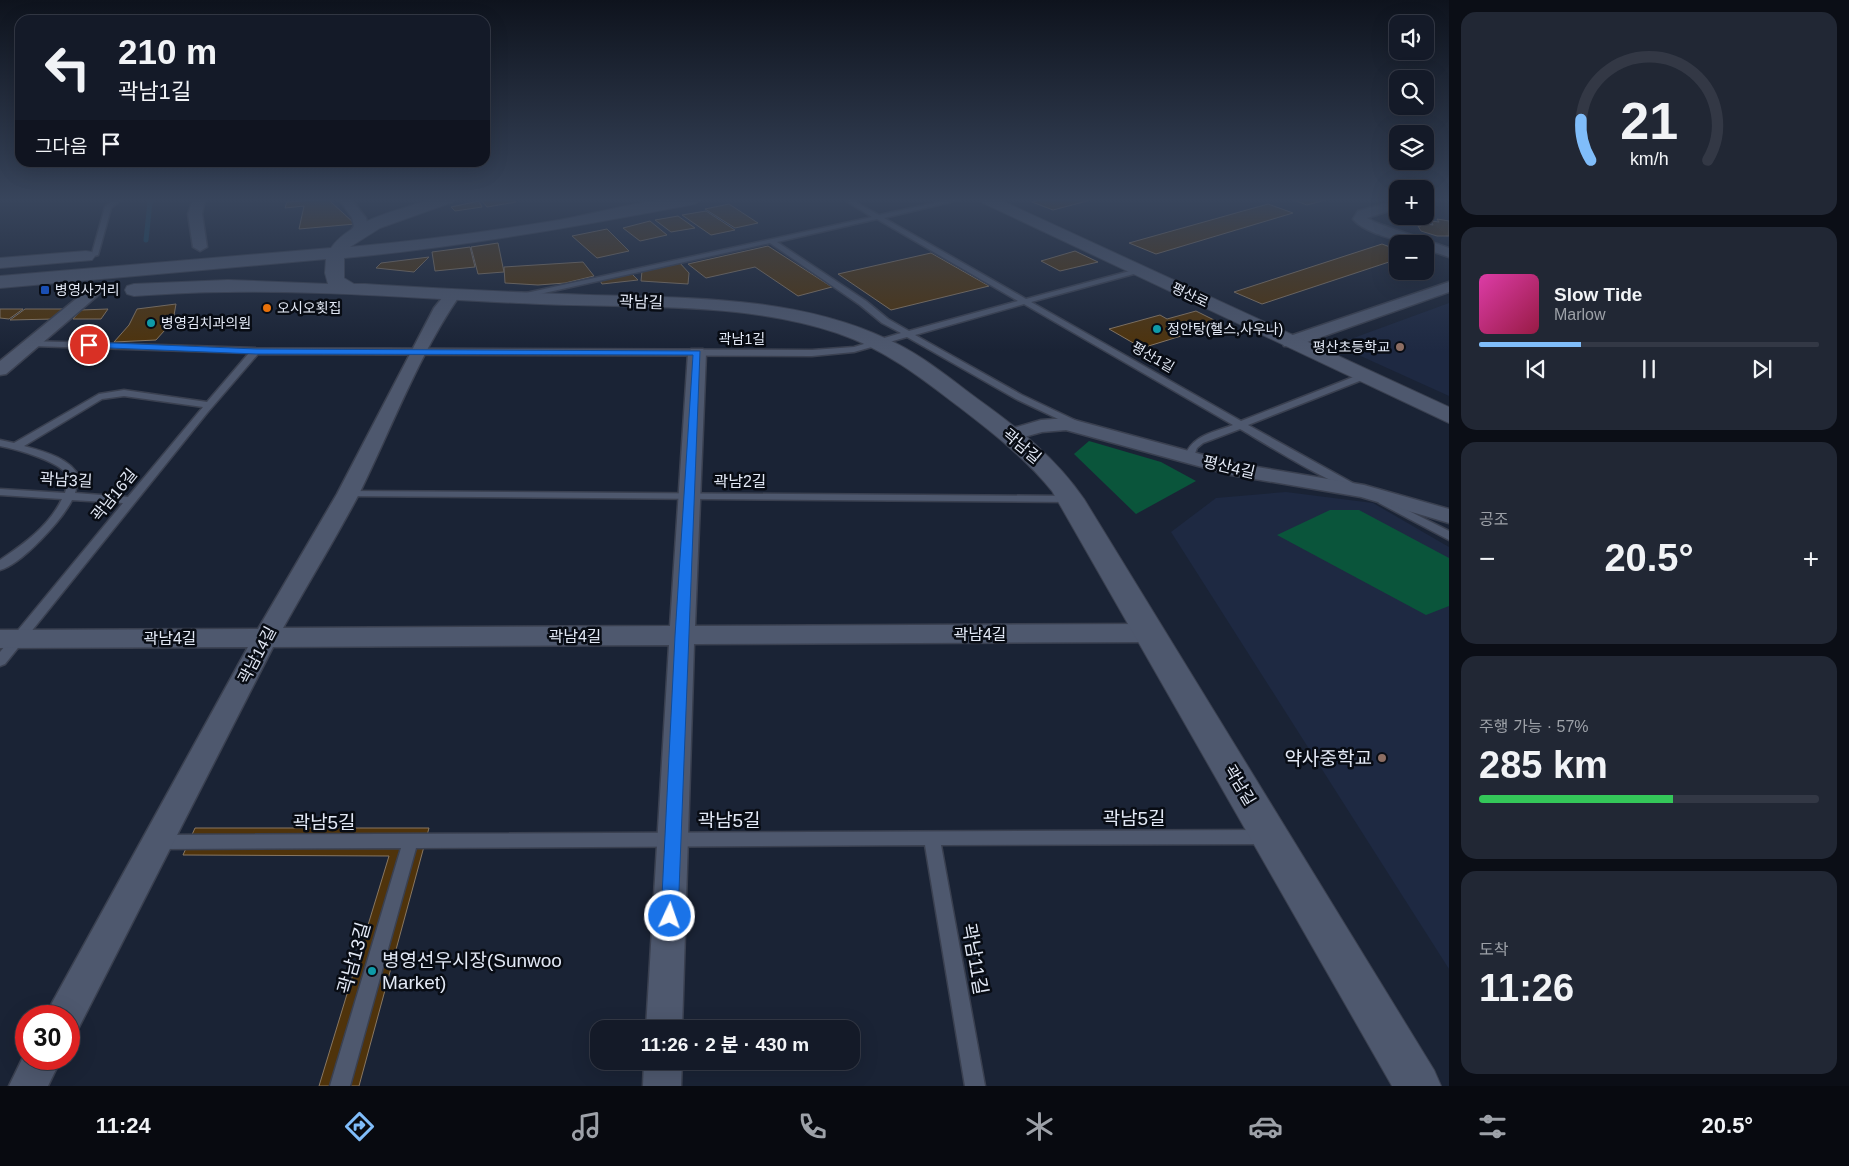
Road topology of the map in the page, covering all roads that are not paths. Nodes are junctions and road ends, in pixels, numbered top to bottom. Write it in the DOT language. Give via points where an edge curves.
graph roads {
  1 [pos="96,250"];
  2 [pos="338,250"];
  3 [pos="372,250"];
  4 [pos="727,250"];
  5 [pos="784,250"];
  6 [pos="934,250"];
  7 [pos="1094,250"];
  8 [pos="112,254"];
  9 [pos="336,254"];
  10 [pos="94,255"];
  11 [pos="0,263"];
  12 [pos="1138,270"];
  13 [pos="0,282"];
  14 [pos="1449,287"];
  15 [pos="364,290"];
  16 [pos="107,292"];
  17 [pos="452,295"];
  18 [pos="513,298"];
  19 [pos="0,299"];
  20 [pos="1026,302"];
  21 [pos="911,334"];
  22 [pos="880,342"];
  23 [pos="1290,342"];
  24 [pos="33,343"];
  25 [pos="256,351"];
  26 [pos="418,352"];
  27 [pos="697,353"];
  28 [pos="0,370"];
  29 [pos="1364,376"];
  30 [pos="209,405"];
  31 [pos="1449,416"];
  32 [pos="1241,425"];
  33 [pos="1084,428"];
  34 [pos="1010,435"];
  35 [pos="0,443"];
  36 [pos="15,447"];
  37 [pos="1189,457"];
  38 [pos="1364,491"];
  39 [pos="0,492"];
  40 [pos="348,494"];
  41 [pos="690,496"];
  42 [pos="69,497"];
  43 [pos="1072,499"];
  44 [pos="130,500"];
  45 [pos="1449,516"];
  46 [pos="1449,536"];
  47 [pos="0,566"];
  48 [pos="1150,633"];
  49 [pos="682,636"];
  50 [pos="265,638"];
  51 [pos="9,639"];
  52 [pos="0,661"];
  53 [pos="1271,837"];
  54 [pos="932,839"];
  55 [pos="674,841"];
  56 [pos="158,842"];
  57 [pos="410,842"];
  58 [pos="71,1005"];
  59 [pos="664,1020"];
  60 [pos="36,1070"];
  61 [pos="663,1070"];
  62 [pos="28,1086"];
  63 [pos="340,1086"];
  64 [pos="662,1086"];
  65 [pos="976,1086"];
  66 [pos="1418,1086"];
  1 -- 10 [label="lane"];
  2 -- 9 [label="main road"];
  3 -- 9 [label="main road"];
  4 -- 18 [label="lane"];
  5 -- 21 [label="lane" via="885,321"];
  6 -- 20 [label="lane, 평산1길"];
  7 -- 12 [label="main road, 평산로"];
  8 -- 10 [label="main road"];
  9 -- 13 [label="main road"];
  9 -- 15 [label="main road, 곽남길" via="335,281 345,287"];
  10 -- 11 [label="main road"];
  12 -- 20 [label="lane, 곽남1길"];
  12 -- 23 [label="main road, 평산로"];
  14 -- 23 [label="street"];
  15 -- 16 [label="main road" via="228,286"];
  15 -- 17 [label="main road, 곽남길"];
  16 -- 19 [label="main road"];
  16 -- 24 [label="street"];
  17 -- 18 [label="main road, 곽남길"];
  17 -- 26 [label="street, 곽남14길"];
  18 -- 22 [label="main road, 곽남길" via="751,309 822,323"];
  20 -- 21 [label="lane, 곽남1길"];
  20 -- 32 [label="lane, 평산1길"];
  21 -- 22 [label="lane, 곽남1길"];
  21 -- 33 [label="lane" via="1020,397"];
  22 -- 27 [label="lane, 곽남1길" via="854,350 812,353"];
  22 -- 34 [label="main road, 곽남길" via="912,361"];
  23 -- 29 [label="main road, 평산로"];
  24 -- 25 [label="lane, 곽남1길"];
  24 -- 28 [label="street"];
  25 -- 26 [label="lane, 곽남1길"];
  25 -- 30 [label="lane, 곽남16길"];
  26 -- 27 [label="lane, 곽남1길"];
  26 -- 40 [label="street, 곽남14길"];
  27 -- 41 [label="street"];
  29 -- 31 [label="main road, 평산로"];
  29 -- 32 [label="lane"];
  30 -- 36 [label="lane" via="124,392 99,398"];
  30 -- 44 [label="lane, 곽남16길"];
  32 -- 37 [label="lane" via="1200,441 1192,447"];
  32 -- 38 [label="lane, 평산1길" via="1319,470"];
  33 -- 34 [label="street, 평산4길" via="1054,423"];
  33 -- 37 [label="street, 평산4길"];
  34 -- 43 [label="main road, 곽남길" via="1046,466"];
  35 -- 36 [label="lane"];
  36 -- 42 [label="lane" via="64,466 73,475"];
  37 -- 38 [label="street, 평산4길" via="1260,474"];
  38 -- 45 [label="street, 평산4길"];
  38 -- 46 [label="lane, 평산1길"];
  39 -- 42 [label="lane, 곽남3길"];
  40 -- 41 [label="lane, 곽남2길"];
  40 -- 50 [label="street, 곽남14길"];
  41 -- 43 [label="lane, 곽남2길"];
  41 -- 49 [label="street"];
  42 -- 44 [label="lane, 곽남3길"];
  42 -- 47 [label="lane" via="63,511 49,526"];
  43 -- 48 [label="main road, 곽남길"];
  44 -- 51 [label="lane, 곽남16길"];
  48 -- 49 [label="street, 곽남4길"];
  48 -- 53 [label="main road, 곽남길"];
  49 -- 50 [label="street, 곽남4길"];
  49 -- 55 [label="street"];
  50 -- 51 [label="street, 곽남4길"];
  50 -- 56 [label="street, 곽남14길"];
  51 -- 52 [label="lane, 곽남16길"];
  53 -- 54 [label="lane, 곽남5길"];
  53 -- 66 [label="main road, 곽남길"];
  54 -- 55 [label="lane, 곽남5길"];
  54 -- 65 [label="lane, 곽남11길"];
  55 -- 57 [label="lane, 곽남5길"];
  55 -- 59 [label="street"];
  56 -- 57 [label="lane, 곽남5길"];
  56 -- 58 [label="street, 곽남14길"];
  57 -- 63 [label="lane, 곽남13길"];
  60 -- 62 [label="street"];
  61 -- 64 [label="street"];
}
